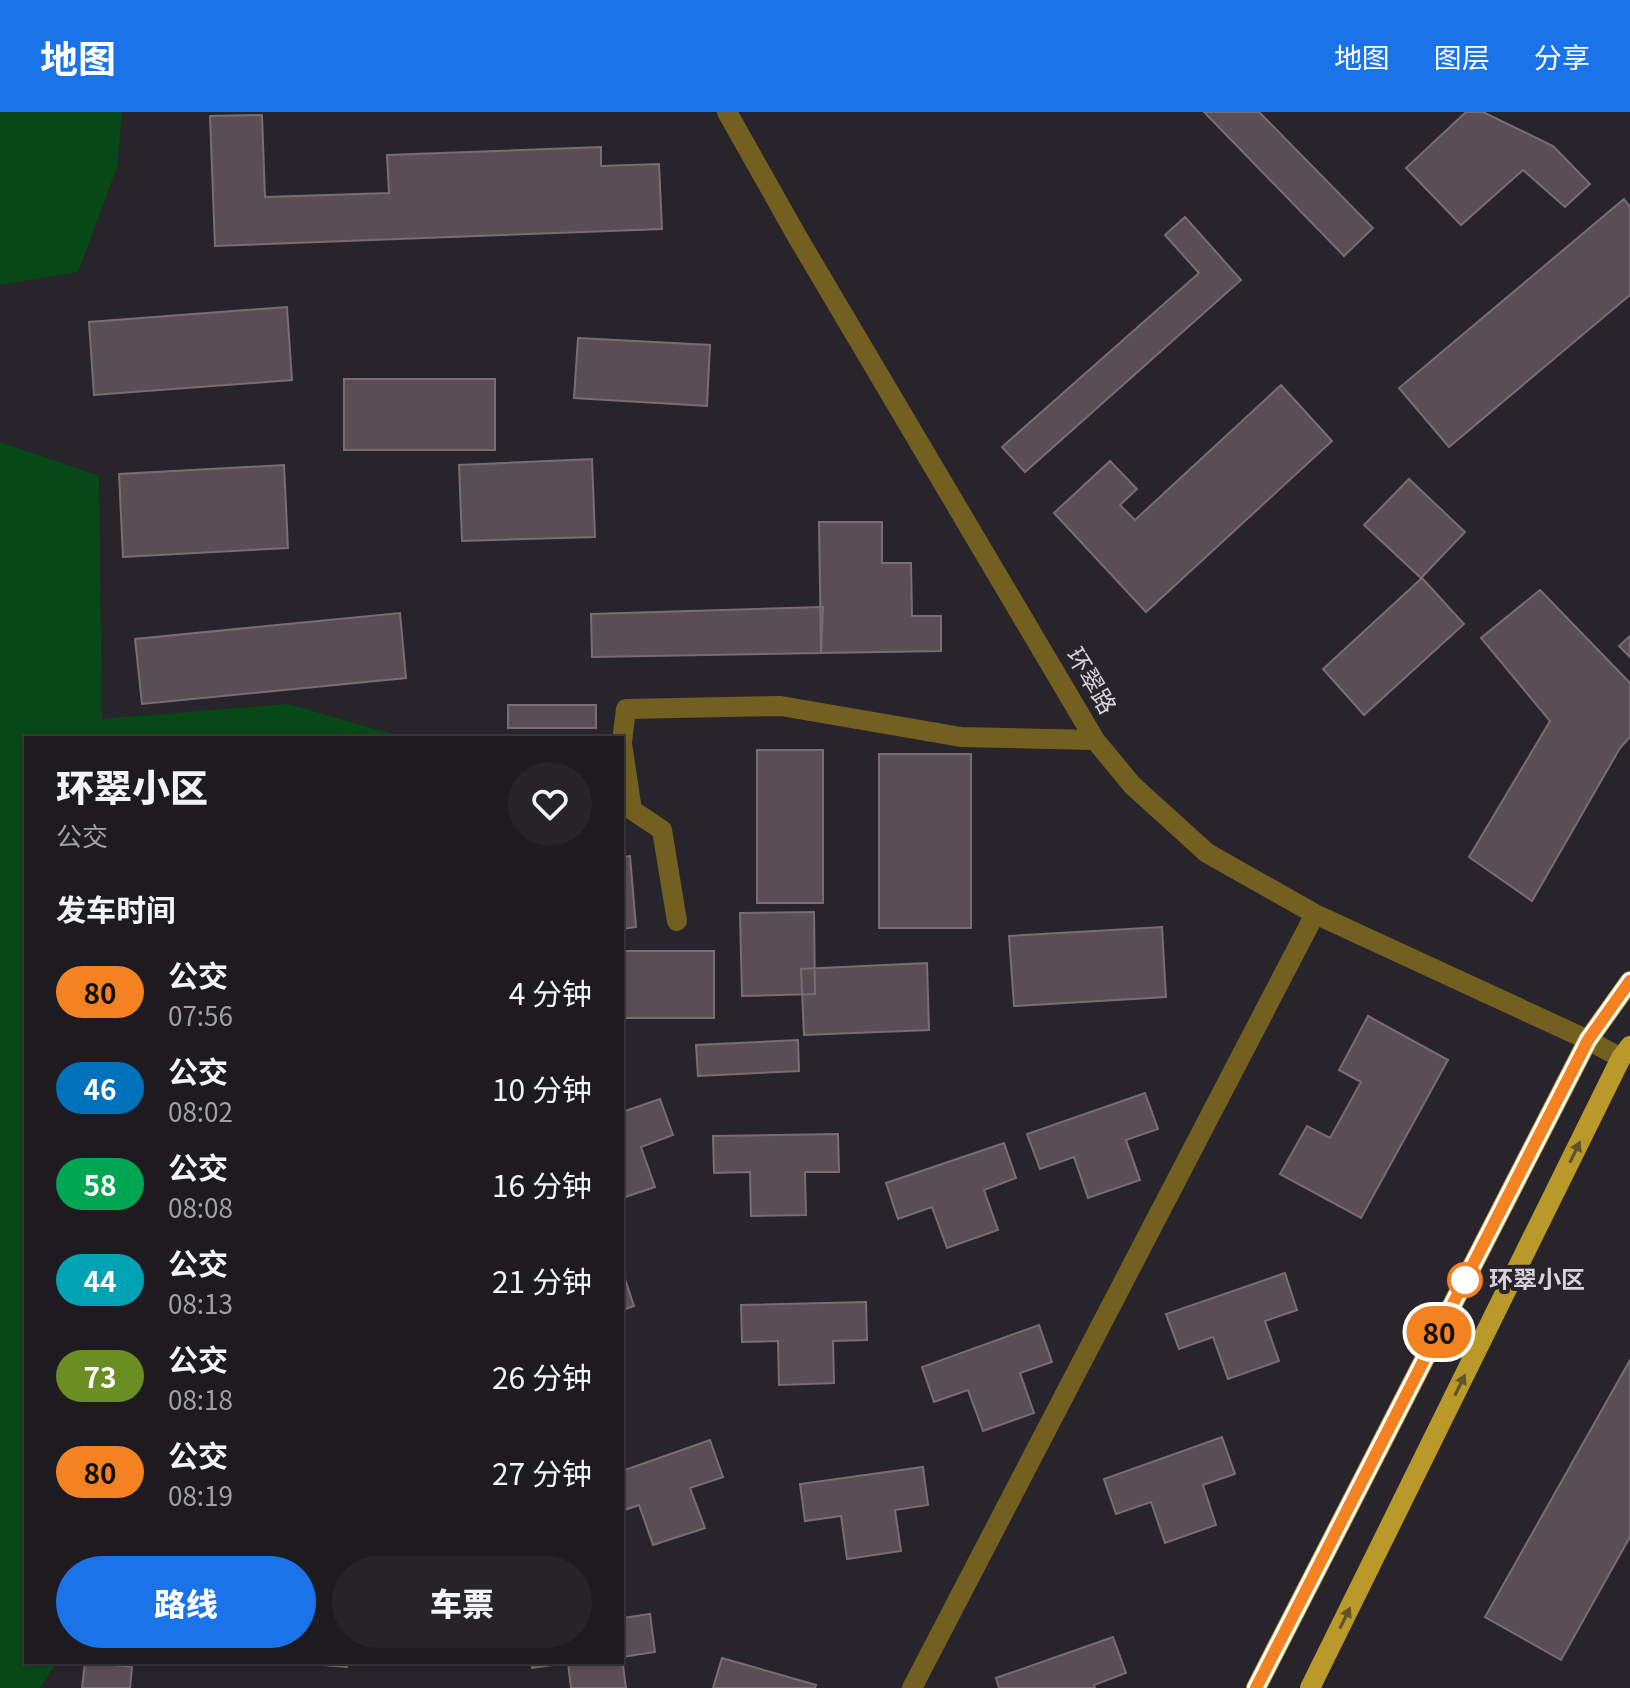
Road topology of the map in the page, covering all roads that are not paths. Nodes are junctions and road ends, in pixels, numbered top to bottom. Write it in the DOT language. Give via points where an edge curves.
graph roads {
  1 [pos="727,112"];
  2 [pos="623,736"];
  3 [pos="1095,740"];
  4 [pos="624,756"];
  5 [pos="1315,914"];
  6 [pos="677,921"];
  7 [pos="1630,981"];
  8 [pos="1588,1040"];
  9 [pos="1626,1052"];
  10 [pos="912,1688"];
  11 [pos="1256,1688"];
  12 [pos="1310,1688"];
  1 -- 3 [label="street, 环翠路"];
  2 -- 3 [label="street" via="626,709 781,706 961,737"];
  3 -- 5 [label="street, 环翠路" via="1132,785 1207,853"];
  4 -- 6 [label="street" via="632,810 662,830"];
  5 -- 8 [label="street, 环翠路"];
  5 -- 10 [label="street"];
  7 -- 8 [label="main road"];
  8 -- 9 [label="street, 环翠路"];
  8 -- 11 [label="main road"];
  12 -- 9 [label="main road, one-way"];
}
